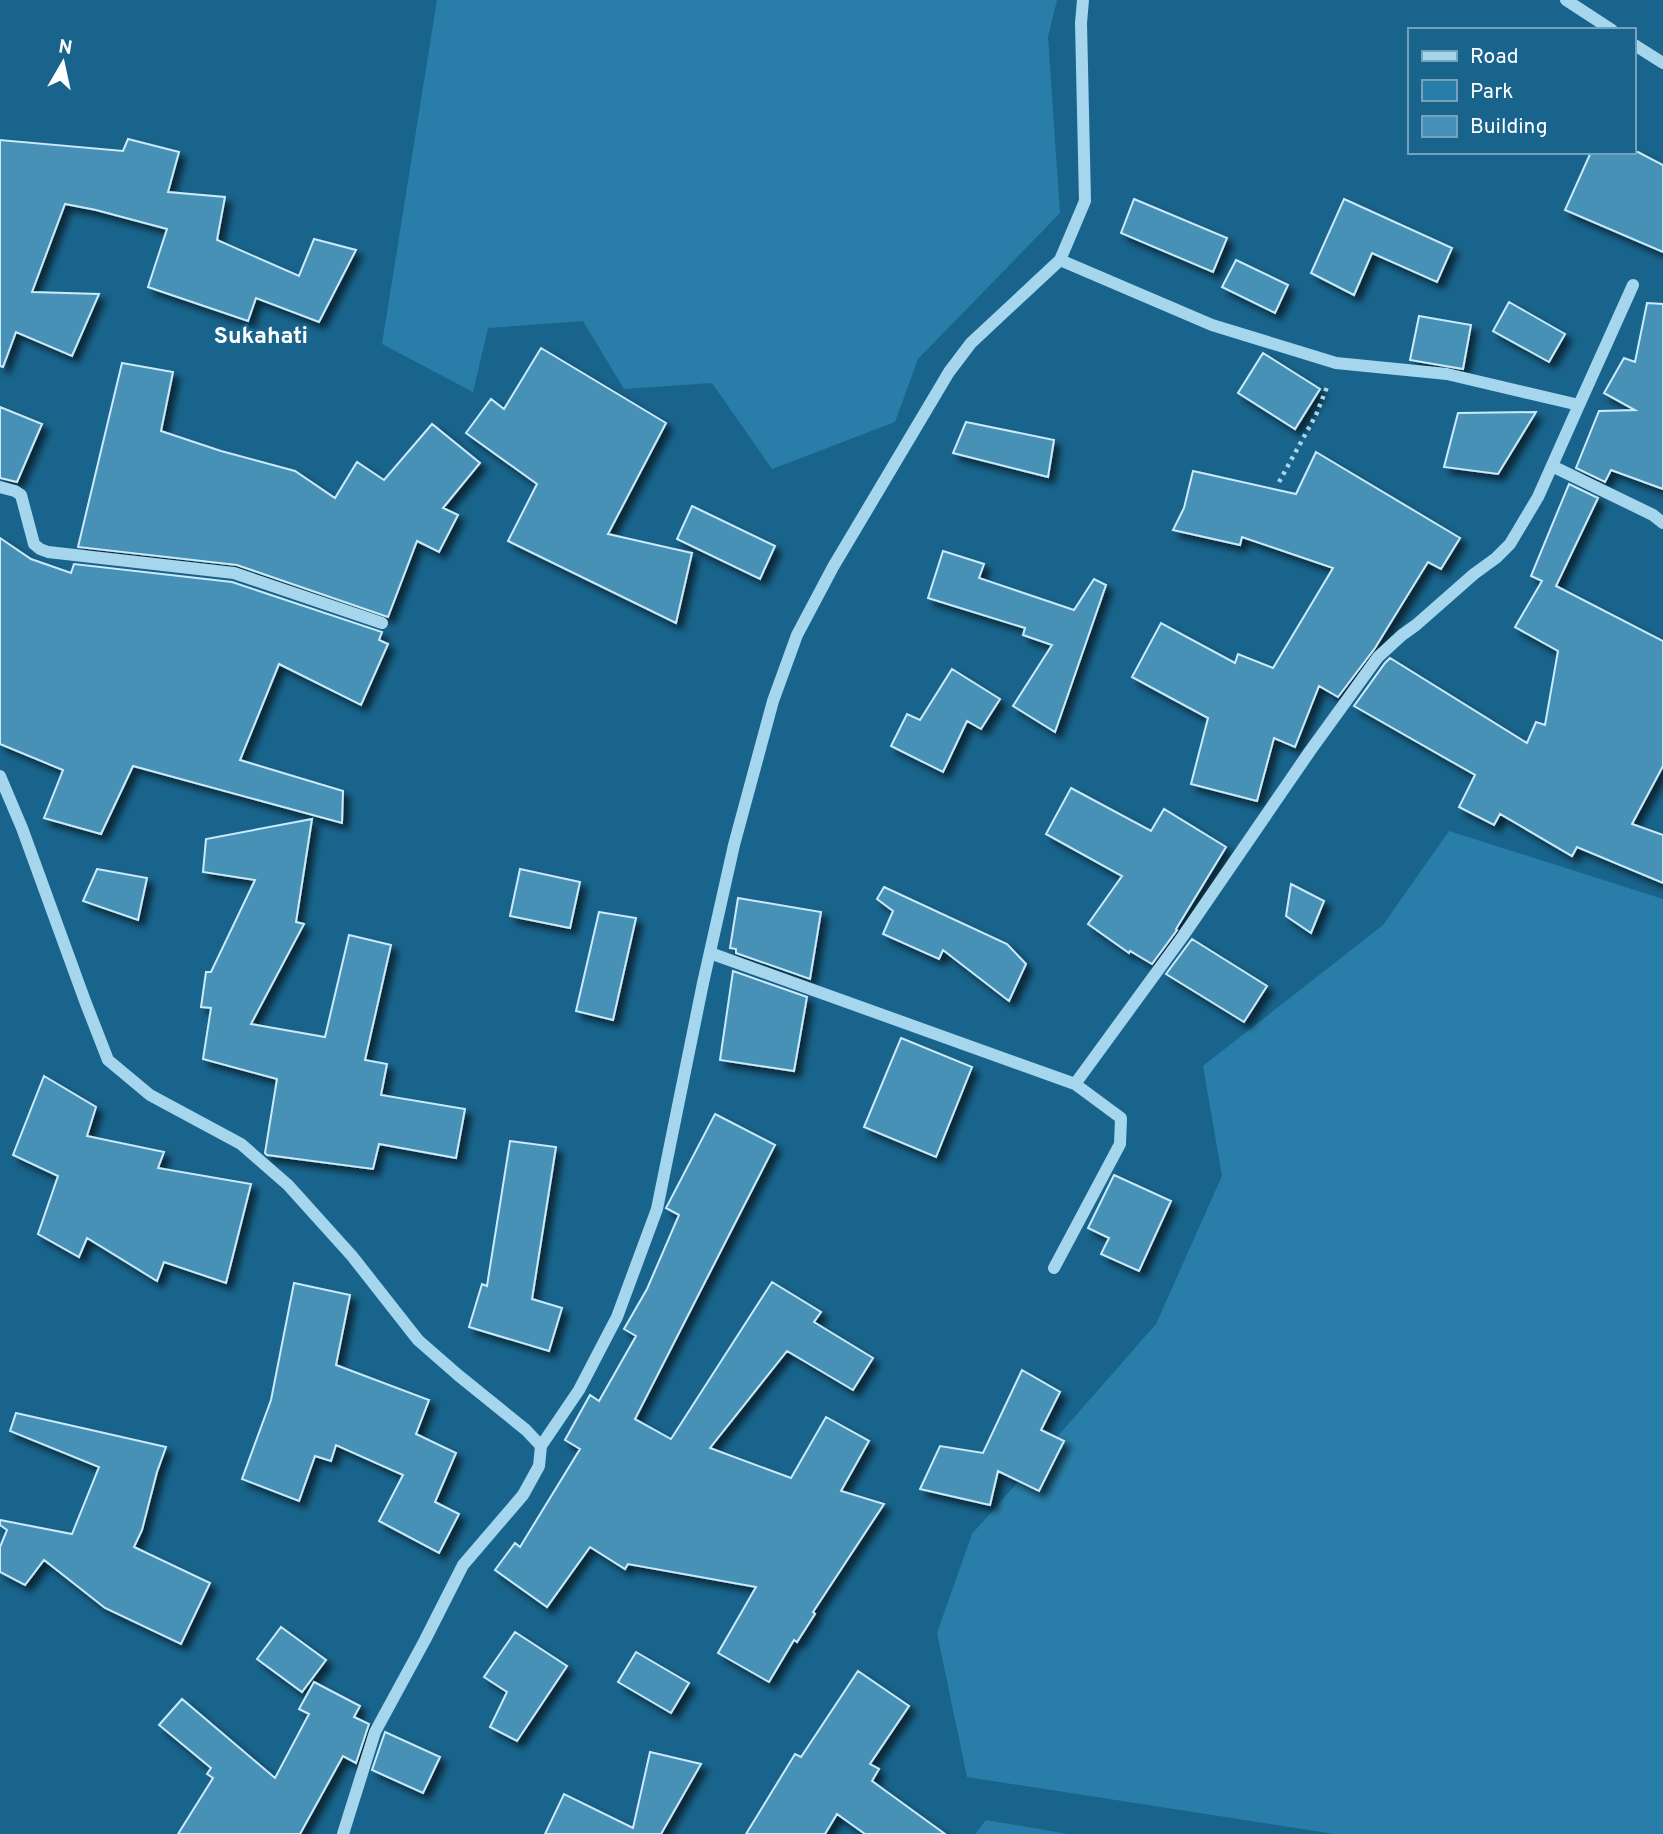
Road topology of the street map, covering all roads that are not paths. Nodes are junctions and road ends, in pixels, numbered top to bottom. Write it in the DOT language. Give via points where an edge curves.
graph roads {
  1 [pos="1083,0"];
  2 [pos="1566,0"];
  3 [pos="1609,28"];
  4 [pos="1635,45"];
  5 [pos="1663,63"];
  6 [pos="1060,260"];
  7 [pos="1633,285"];
  8 [pos="1579,405"];
  9 [pos="1552,466"];
  10 [pos="0,487"];
  11 [pos="1663,523"];
  12 [pos="382,623"];
  13 [pos="0,776"];
  14 [pos="710,953"];
  15 [pos="1075,1084"];
  16 [pos="1054,1268"];
  17 [pos="541,1446"];
  18 [pos="343,1834"];
  1 -- 6 [label="street" via="1084,201"];
  2 -- 3 [label="street"];
  4 -- 5 [label="street"];
  6 -- 8 [label="street" via="1212,325 1336,363 1440,373"];
  6 -- 14 [label="street" via="971,343 948,372 797,635 773,701"];
  7 -- 8 [label="street"];
  8 -- 9 [label="street"];
  9 -- 11 [label="street"];
  9 -- 15 [label="street" via="1510,544 1378,657"];
  10 -- 12 [label="street" via="21,495 34,544 40,550 234,572"];
  13 -- 17 [label="street" via="108,1060 150,1095 241,1144 288,1185 418,1340"];
  14 -- 15 [label="street"];
  14 -- 17 [label="street" via="657,1209 617,1317 579,1390"];
  15 -- 16 [label="street" via="1121,1118 1120,1144"];
  17 -- 18 [label="street" via="539,1466 523,1495 463,1565 374,1732"];
}
